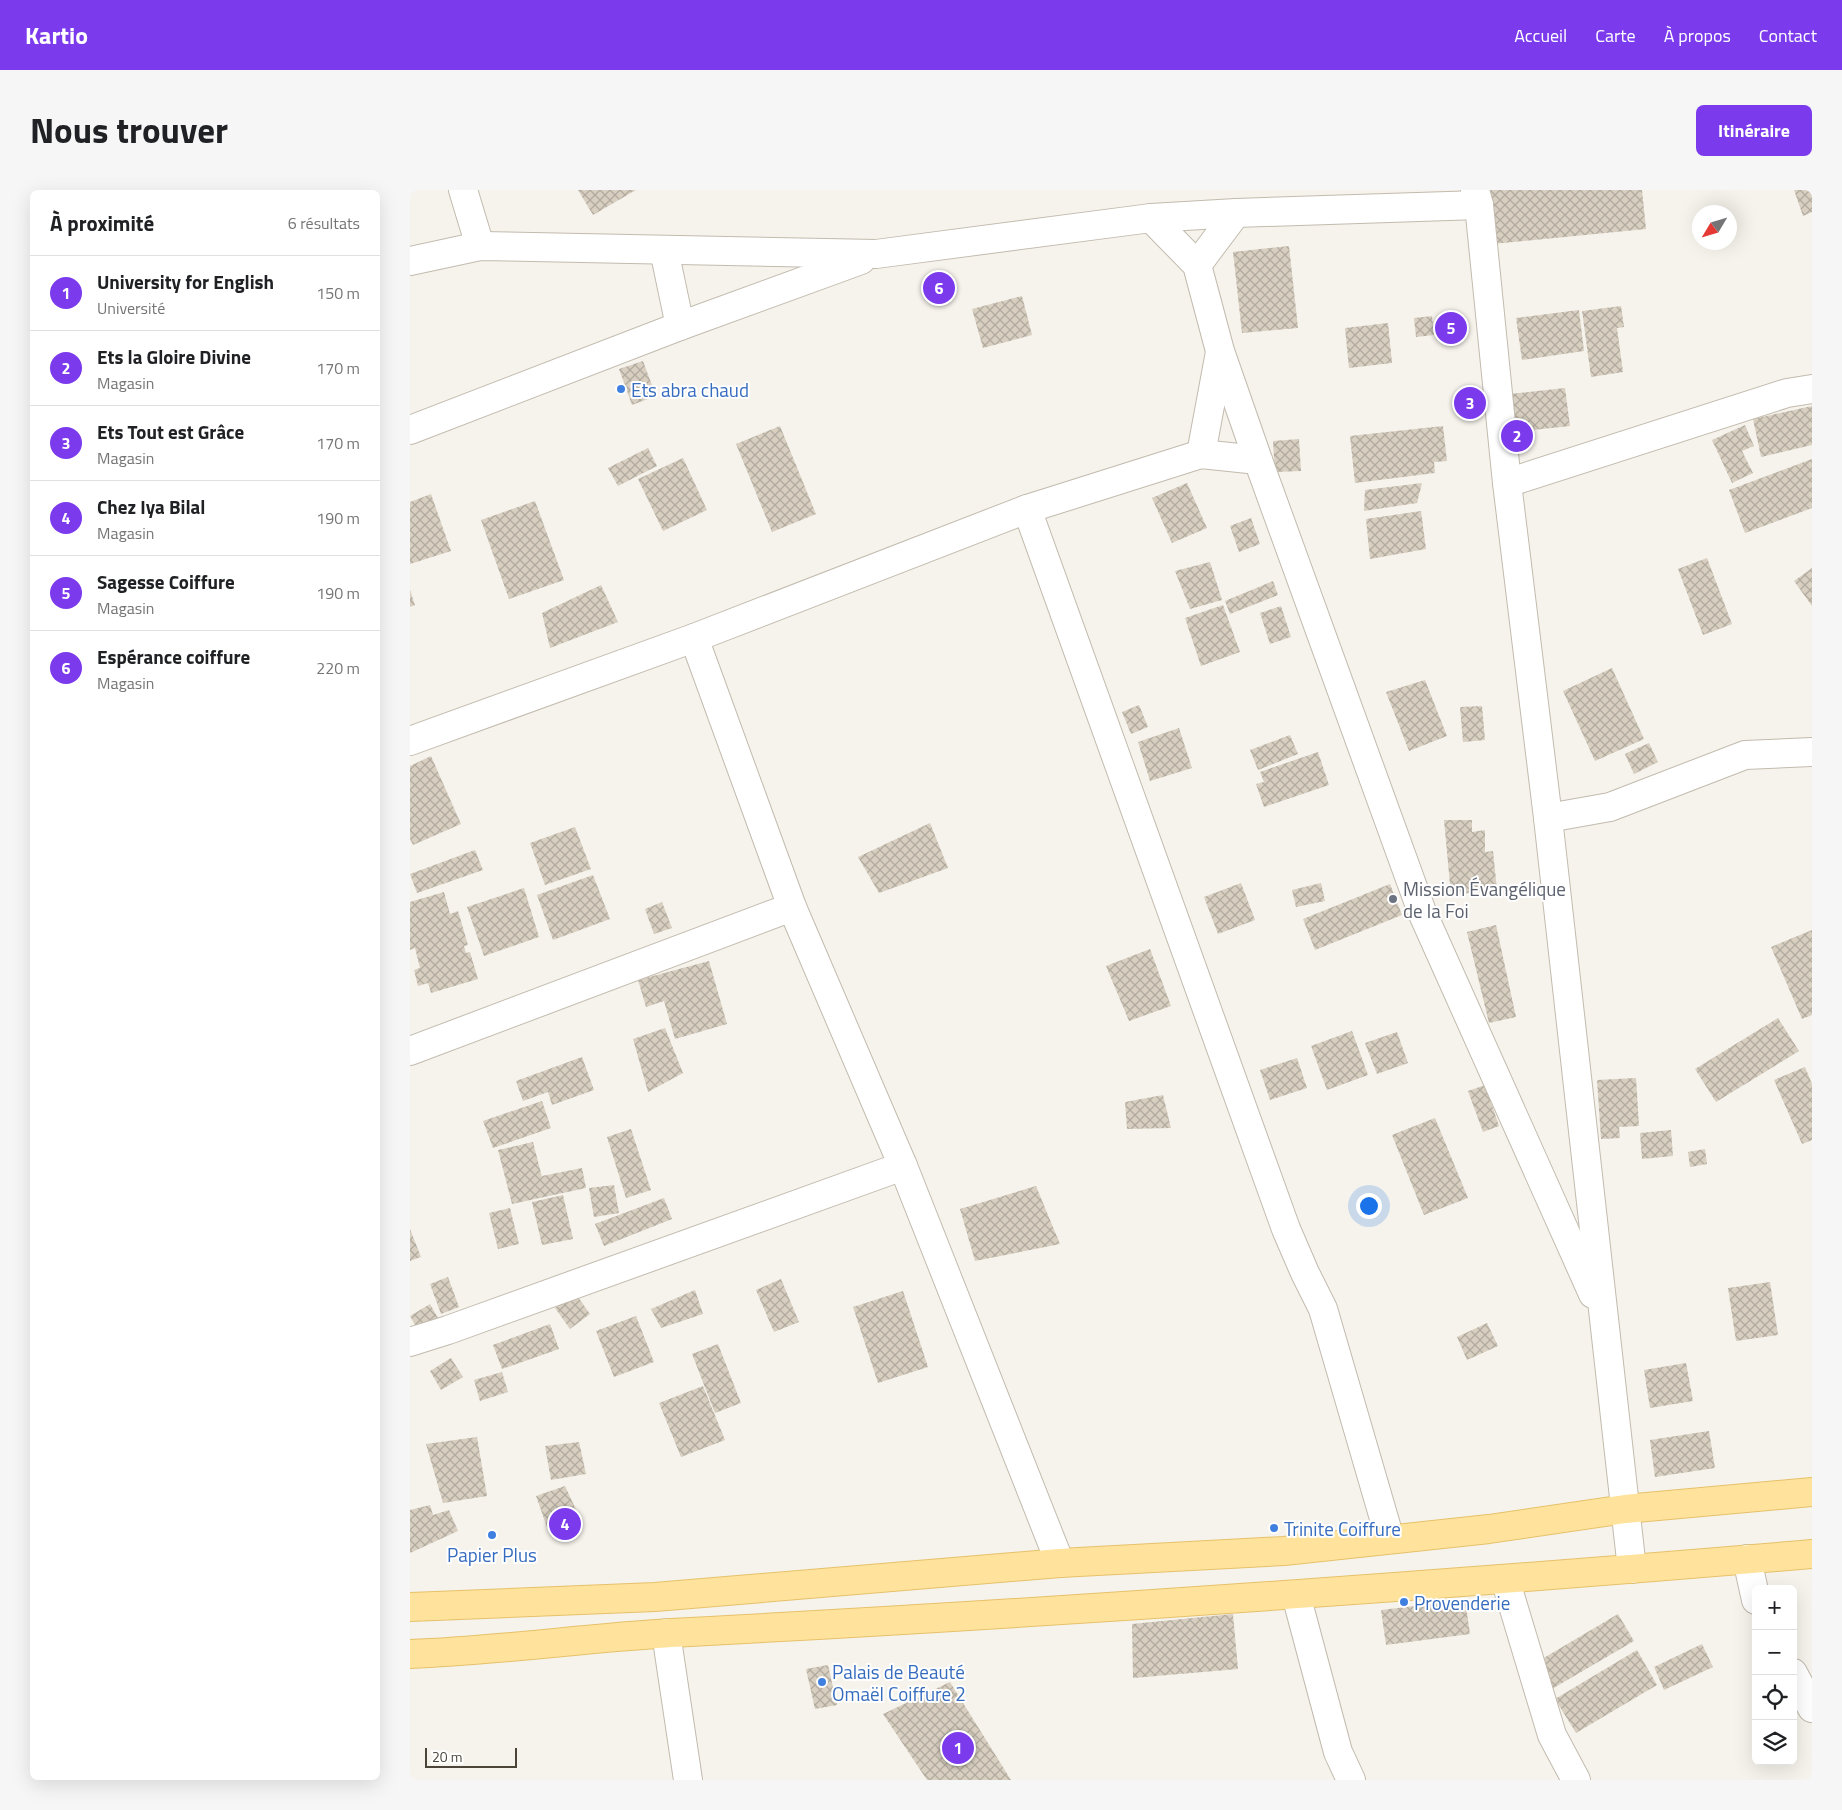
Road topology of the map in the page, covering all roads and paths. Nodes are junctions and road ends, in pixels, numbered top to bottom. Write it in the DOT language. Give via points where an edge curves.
graph roads {
  1 [pos="463,190"];
  2 [pos="1477,197"];
  3 [pos="1236,213"];
  4 [pos="1151,218"];
  5 [pos="480,246"];
  6 [pos="664,250"];
  7 [pos="876,254"];
  8 [pos="410,260"];
  9 [pos="1197,265"];
  10 [pos="680,326"];
  11 [pos="1220,351"];
  12 [pos="1812,390"];
  13 [pos="410,430"];
  14 [pos="1202,454"];
  15 [pos="1258,460"];
  16 [pos="1507,483"];
  17 [pos="1028,509"];
  18 [pos="694,638"];
  19 [pos="410,741"];
  20 [pos="1812,752"];
  21 [pos="1548,818"];
  22 [pos="792,907"];
  23 [pos="410,1051"];
  24 [pos="903,1166"];
  25 [pos="1604,1318"];
  26 [pos="410,1342"];
  27 [pos="1812,1492"];
  28 [pos="1625,1509"];
  29 [pos="1390,1539"];
  30 [pos="1812,1554"];
  31 [pos="1747,1560"];
  32 [pos="1060,1563"];
  33 [pos="1632,1569"];
  34 [pos="1505,1579"];
  35 [pos="1753,1585"];
  36 [pos="1296,1595"];
  37 [pos="410,1607"];
  38 [pos="666,1633"];
  39 [pos="410,1654"];
  40 [pos="1794,1675"];
  41 [pos="1812,1708"];
  42 [pos="688,1780"];
  43 [pos="1351,1780"];
  44 [pos="1576,1780"];
  1 -- 5 [label="street"];
  2 -- 3 [label="street"];
  2 -- 16 [label="street"];
  3 -- 4 [label="street"];
  3 -- 9 [label="street"];
  4 -- 7 [label="street"];
  4 -- 9 [label="street"];
  5 -- 6 [label="street"];
  5 -- 8 [label="street"];
  6 -- 7 [label="street"];
  6 -- 10 [label="street"];
  7 -- 10 [label="street"];
  9 -- 11 [label="street"];
  10 -- 13 [label="street"];
  11 -- 14 [label="street"];
  11 -- 15 [label="street"];
  12 -- 16 [label="street" via="1787,393"];
  14 -- 15 [label="street"];
  14 -- 17 [label="street"];
  15 -- 25 [label="street" via="1422,912"];
  16 -- 21 [label="street"];
  17 -- 18 [label="street"];
  17 -- 29 [label="street" via="1286,1229 1323,1309"];
  18 -- 19 [label="street"];
  18 -- 22 [label="street"];
  20 -- 21 [label="street" via="1745,755 1610,808"];
  21 -- 25 [label="street"];
  22 -- 23 [label="street"];
  22 -- 24 [label="street"];
  24 -- 26 [label="street"];
  24 -- 32 [label="street"];
  25 -- 28 [label="street"];
  27 -- 28 [label="main road"];
  28 -- 29 [label="main road" via="1489,1529"];
  28 -- 33 [label="street"];
  29 -- 32 [label="main road" via="1284,1551"];
  30 -- 31 [label="main road"];
  31 -- 33 [label="main road"];
  31 -- 35 [label="street"];
  32 -- 37 [label="main road" via="655,1597"];
  33 -- 34 [label="main road"];
  34 -- 36 [label="main road"];
  34 -- 44 [label="street" via="1552,1735"];
  36 -- 38 [label="main road"];
  36 -- 43 [label="street" via="1338,1752"];
  38 -- 39 [label="main road"];
  38 -- 42 [label="street"];
  40 -- 41 [label="street"];
}
